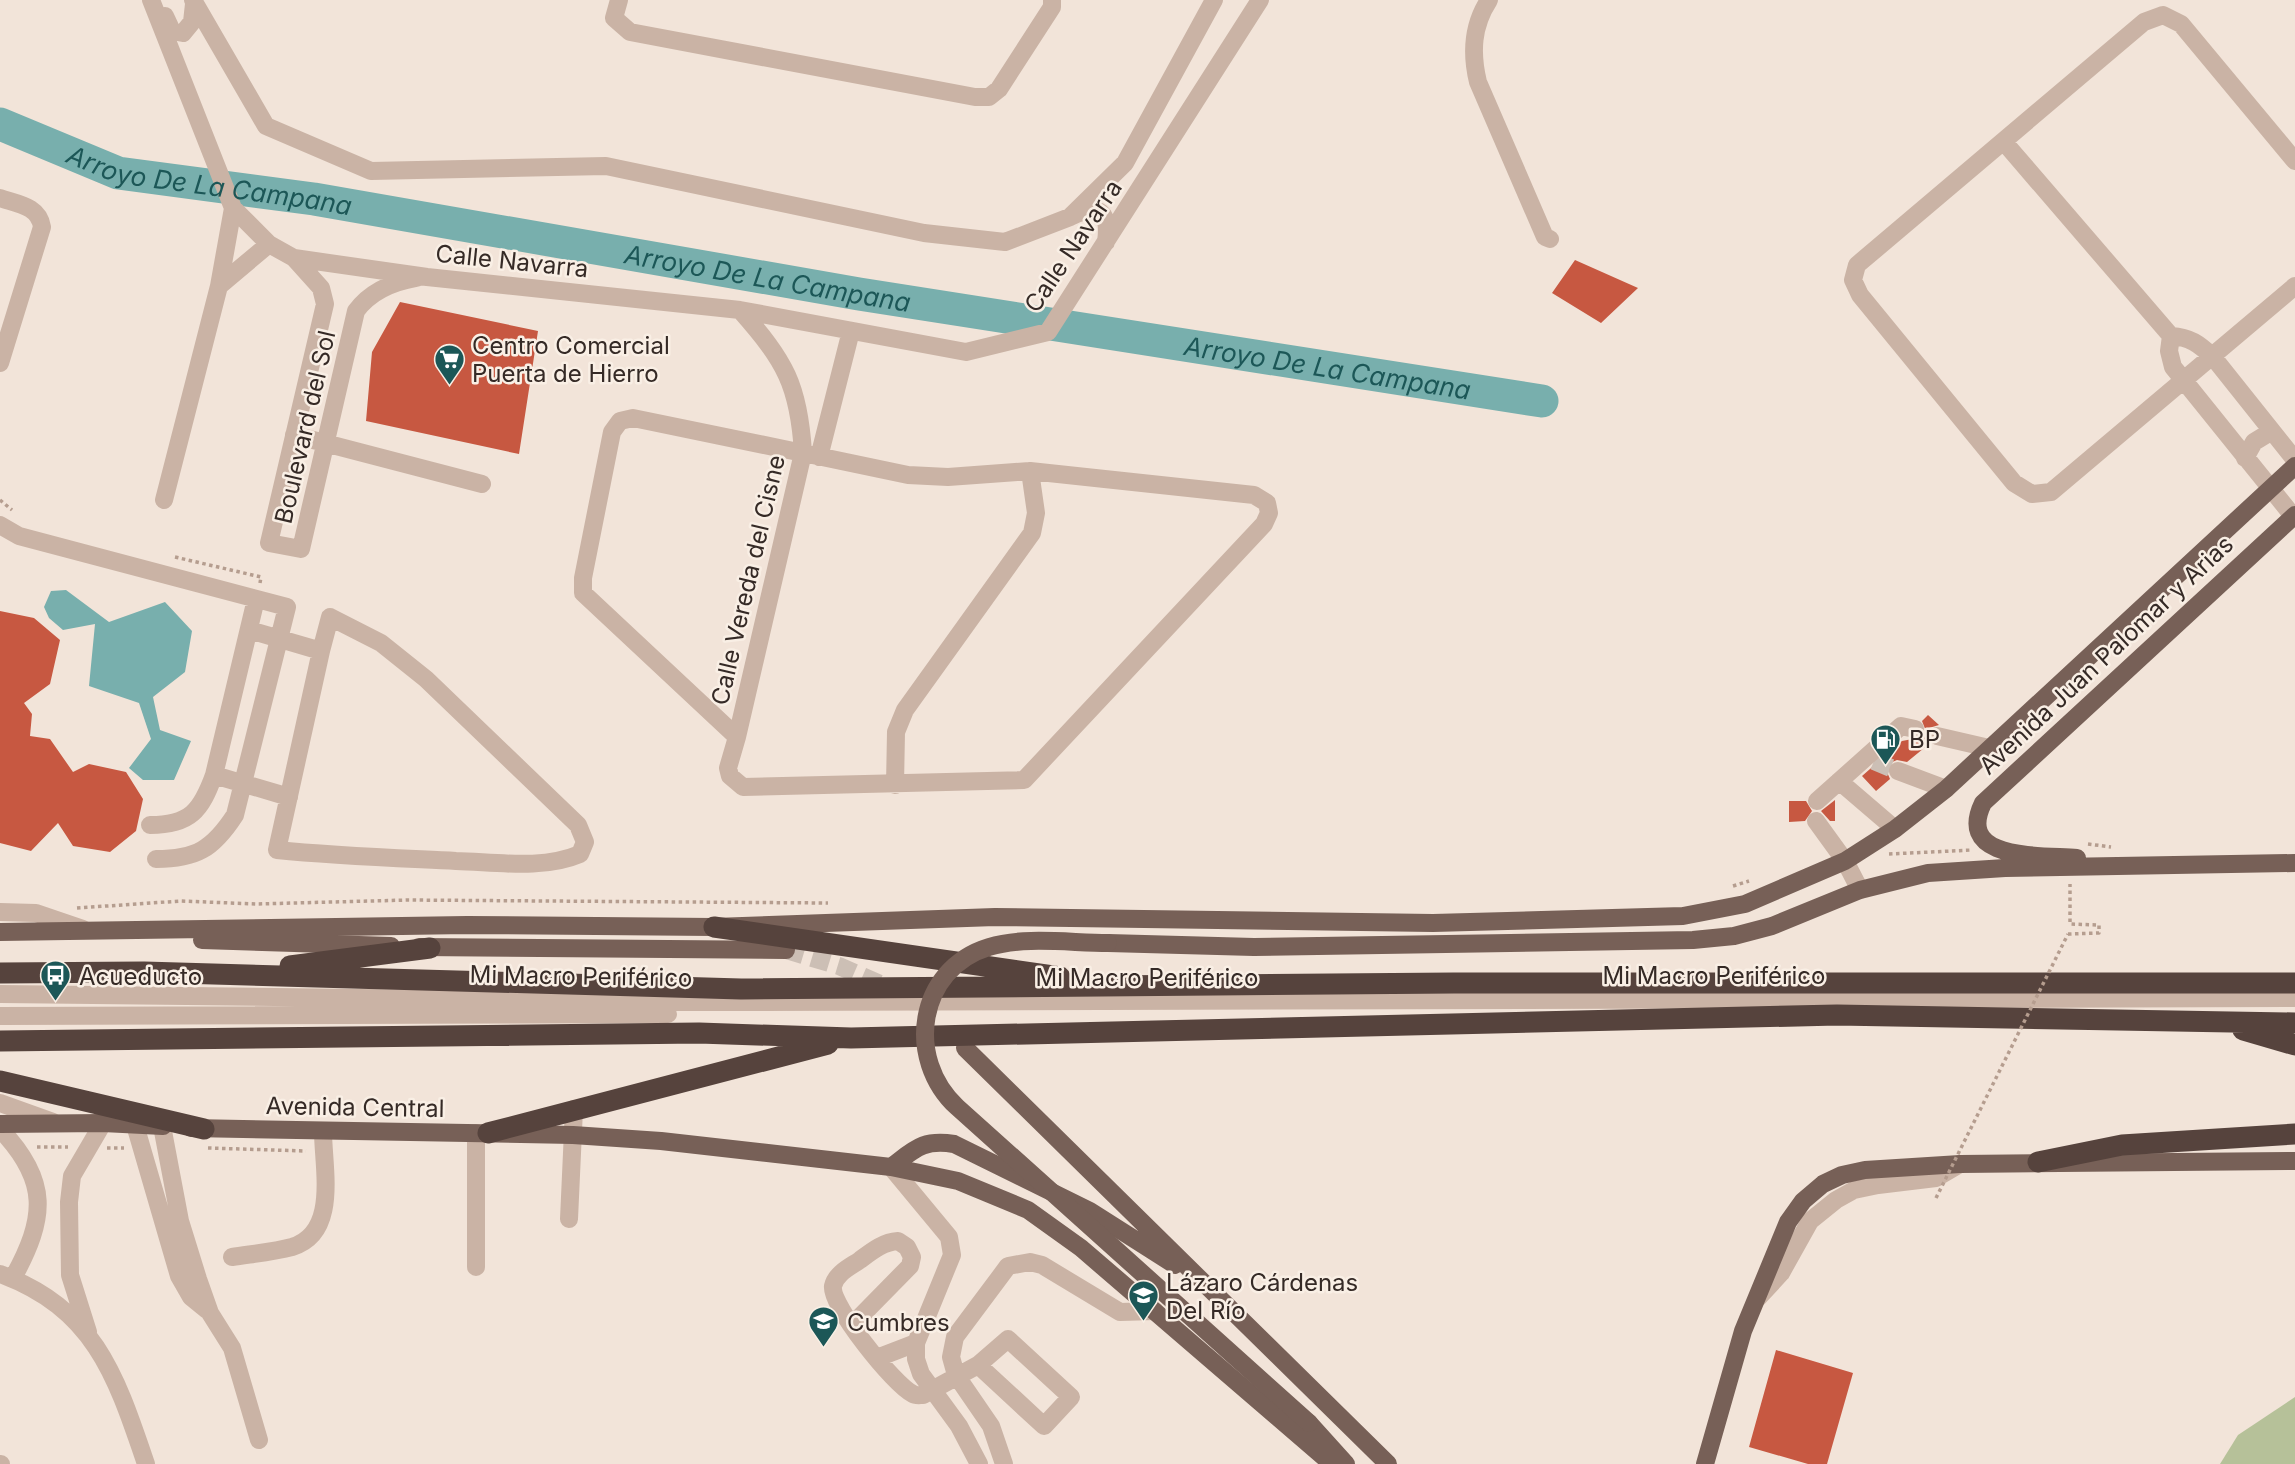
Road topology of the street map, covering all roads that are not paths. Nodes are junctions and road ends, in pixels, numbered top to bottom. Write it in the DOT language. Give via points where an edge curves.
graph roads {
  1 [pos="151,0"];
  2 [pos="158,0"];
  3 [pos="619,0"];
  4 [pos="1052,0"];
  5 [pos="1214,0"];
  6 [pos="1260,0"];
  7 [pos="1489,0"];
  8 [pos="193,2"];
  9 [pos="2004,142"];
  10 [pos="2295,161"];
  11 [pos="228,194"];
  12 [pos="0,198"];
  13 [pos="1070,216"];
  14 [pos="1550,239"];
  15 [pos="269,244"];
  16 [pos="1105,246"];
  17 [pos="294,258"];
  18 [pos="427,277"];
  19 [pos="219,286"];
  20 [pos="2295,286"];
  21 [pos="740,310"];
  22 [pos="851,331"];
  23 [pos="2171,336"];
  24 [pos="2213,357"];
  25 [pos="0,363"];
  26 [pos="2183,382"];
  27 [pos="2272,431"];
  28 [pos="294,435"];
  29 [pos="328,444"];
  30 [pos="811,455"];
  31 [pos="2245,458"];
  32 [pos="2295,463"];
  33 [pos="1030,471"];
  34 [pos="482,484"];
  35 [pos="2270,488"];
  36 [pos="164,500"];
  37 [pos="2294,515"];
  38 [pos="0,525"];
  39 [pos="256,598"];
  40 [pos="249,630"];
  41 [pos="279,640"];
  42 [pos="321,651"];
  43 [pos="1915,729"];
  44 [pos="1937,736"];
  45 [pos="737,737"];
  46 [pos="1989,748"];
  47 [pos="1898,771"];
  48 [pos="214,775"];
  49 [pos="1839,781"];
  50 [pos="244,783"];
  51 [pos="895,785"];
  52 [pos="1946,789"];
  53 [pos="289,797"];
  54 [pos="1817,801"];
  55 [pos="1816,821"];
  56 [pos="150,825"];
  57 [pos="1895,829"];
  58 [pos="156,859"];
  59 [pos="1845,861"];
  60 [pos="2295,863"];
  61 [pos="2150,866"];
  62 [pos="1860,890"];
  63 [pos="0,912"];
  64 [pos="714,928"];
  65 [pos="86,930"];
  66 [pos="0,932"];
  67 [pos="430,948"];
  68 [pos="786,950"];
  69 [pos="144,972"];
  70 [pos="0,973"];
  71 [pos="2295,983"];
  72 [pos="1135,988"];
  73 [pos="0,994"];
  74 [pos="2295,998"];
  75 [pos="2295,1009"];
  76 [pos="0,1016"];
  77 [pos="2221,1023"];
  78 [pos="2295,1023"];
  79 [pos="851,1038"];
  80 [pos="0,1041"];
  81 [pos="2295,1045"];
  82 [pos="965,1048"];
  83 [pos="0,1081"];
  84 [pos="0,1103"];
  85 [pos="574,1109"];
  86 [pos="54,1123"];
  87 [pos="103,1123"];
  88 [pos="0,1124"];
  89 [pos="135,1125"];
  90 [pos="162,1126"];
  91 [pos="0,1129"];
  92 [pos="323,1131"];
  93 [pos="482,1133"];
  94 [pos="573,1135"];
  95 [pos="2295,1135"];
  96 [pos="204,1139"];
  97 [pos="2038,1161"];
  98 [pos="2295,1161"];
  99 [pos="891,1167"];
  100 [pos="69,1202"];
  101 [pos="40,1204"];
  102 [pos="569,1219"];
  103 [pos="232,1257"];
  104 [pos="476,1267"];
  105 [pos="70,1275"];
  106 [pos="7,1276"];
  107 [pos="1207,1286"];
  108 [pos="51,1300"];
  109 [pos="1155,1311"];
  110 [pos="210,1313"];
  111 [pos="852,1325"];
  112 [pos="89,1334"];
  113 [pos="916,1343"];
  114 [pos="877,1358"];
  115 [pos="978,1364"];
  116 [pos="956,1375"];
  117 [pos="933,1392"];
  118 [pos="260,1440"];
  119 [pos="146,1464"];
  120 [pos="979,1464"];
  121 [pos="1003,1464"];
  122 [pos="1332,1464"];
  123 [pos="1346,1464"];
  124 [pos="1388,1464"];
  125 [pos="1705,1464"];
  1 -- 11 [label="street, Calle Navarra"];
  2 -- 8 [label="street" via="177,34 192,23"];
  3 -- 4 [label="street" via="614,18 629,32 975,97 989,97 999,89 1052,7"];
  5 -- 13 [label="street, Calle Navarra" via="1125,163"];
  6 -- 16 [label="street, Calle Navarra"];
  7 -- 14 [label="street" via="1475,29 1478,82 1545,237"];
  8 -- 13 [label="street, Calle Navarra" via="266,126 371,170 606,166 924,233 1005,242"];
  9 -- 10 [label="street" via="2144,22 2163,15 2181,24"];
  9 -- 23 [label="street"];
  9 -- 26 [label="street" via="1857,265 1853,280 1860,295 2014,483 2032,494 2051,492"];
  11 -- 15 [label="street, Calle Navarra"];
  11 -- 19 [label="street"];
  12 -- 25 [label="street" via="31,209 40,217 42,227"];
  13 -- 16 [label="street" via="1089,208 1105,216"];
  15 -- 17 [label="street, Calle Navarra"];
  15 -- 19 [label="street"];
  16 -- 22 [label="street, Calle Navarra" via="1048,332 966,352"];
  17 -- 18 [label="street, Calle Navarra"];
  17 -- 28 [label="street, Boulevard del Sol" via="321,288 325,304"];
  18 -- 21 [label="street, Calle Navarra"];
  18 -- 29 [label="street, Boulevard del Sol" via="387,286 356,311"];
  19 -- 36 [label="street"];
  20 -- 24 [label="street"];
  21 -- 22 [label="street, Calle Navarra"];
  21 -- 30 [label="street, Calle Vereda del Cisne" via="792,378"];
  22 -- 30 [label="street, Calle Vereda del Cisne"];
  23 -- 24 [label="street" via="2198,343"];
  23 -- 26 [label="street" via="2173,367"];
  24 -- 26 [label="street"];
  24 -- 27 [label="street"];
  26 -- 31 [label="street"];
  27 -- 31 [label="street" via="2254,442"];
  27 -- 32 [label="street"];
  28 -- 29 [label="street"];
  28 -- 29 [label="street, Boulevard del Sol" via="269,544 302,549"];
  29 -- 34 [label="street"];
  30 -- 33 [label="street" via="908,475"];
  30 -- 45 [label="street, Calle Vereda del Cisne"];
  30 -- 45 [label="street" via="633,418 620,421 612,432 583,593"];
  31 -- 35 [label="street"];
  32 -- 35 [label="main road, Avenida Juan Palomar y Arias"];
  33 -- 51 [label="street" via="1036,513 1032,533 905,710 896,732"];
  33 -- 51 [label="street" via="1254,495 1267,503 1269,513 1264,524 1024,780"];
  35 -- 37 [label="street"];
  35 -- 46 [label="main road, Avenida Juan Palomar y Arias"];
  37 -- 61 [label="main road, Avenida Juan Palomar y Arias" via="1994,790 1976,817 1980,839 1995,848"];
  38 -- 39 [label="street" via="19,536"];
  39 -- 40 [label="street"];
  39 -- 41 [label="street" via="287,607"];
  40 -- 41 [label="street"];
  40 -- 48 [label="street"];
  41 -- 42 [label="street"];
  41 -- 50 [label="street"];
  42 -- 53 [label="street"];
  42 -- 53 [label="street" via="330,617 381,643 475,724 578,825 585,842 580,854 564,861 332,856 277,850"];
  43 -- 49 [label="street" via="1901,726 1869,760"];
  44 -- 46 [label="street"];
  45 -- 51 [label="street, Calle Vereda del Cisne" via="728,768 743,787"];
  46 -- 52 [label="main road, Avenida Juan Palomar y Arias"];
  47 -- 52 [label="street"];
  48 -- 50 [label="street"];
  48 -- 56 [label="street" via="205,800 190,817 172,825"];
  49 -- 54 [label="street"];
  49 -- 57 [label="street"];
  50 -- 53 [label="street"];
  50 -- 58 [label="street" via="235,815 224,833 184,859"];
  52 -- 57 [label="main road, Avenida Juan Palomar y Arias"];
  55 -- 59 [label="street"];
  57 -- 59 [label="main road, Avenida Juan Palomar y Arias"];
  59 -- 62 [label="street"];
  59 -- 64 [label="main road, Avenida Juan Palomar y Arias" via="1745,904 1683,916 1433,923 995,917"];
  60 -- 61 [label="main road"];
  61 -- 62 [label="main road" via="1928,873"];
  62 -- 123 [label="main road, bridge" via="1772,926 1693,940 1254,947 1007,943 959,962 934,992 926,1016 925,1053 933,1076 957,1107 1309,1423"];
  63 -- 65 [label="street" via="36,913"];
  64 -- 65 [label="main road, Avenida Juan Palomar y Arias" via="467,925"];
  64 -- 72 [label="highway"];
  65 -- 66 [label="main road"];
  65 -- 67 [label="main road" via="166,939"];
  67 -- 68 [label="main road"];
  67 -- 69 [label="highway" via="292,965"];
  69 -- 70 [label="highway"];
  69 -- 72 [label="highway" via="741,989"];
  71 -- 72 [label="highway" via="1454,983"];
  73 -- 74 [label="street, Mi Macro Periférico" via="715,1002"];
  75 -- 76 [label="street, Mi Macro Periférico"];
  77 -- 78 [label="highway"];
  77 -- 79 [label="highway" via="1837,1015"];
  77 -- 81 [label="highway"];
  79 -- 80 [label="highway" via="699,1033"];
  79 -- 85 [label="highway"];
  82 -- 107 [label="main road"];
  83 -- 96 [label="highway"];
  84 -- 86 [label="street"];
  85 -- 93 [label="highway"];
  85 -- 94 [label="street"];
  86 -- 87 [label="main road, Avenida Central"];
  86 -- 88 [label="main road, Avenida Central"];
  87 -- 89 [label="main road, Avenida Central"];
  87 -- 100 [label="street" via="72,1176"];
  89 -- 90 [label="main road, Avenida Central"];
  89 -- 110 [label="street" via="179,1276 191,1297"];
  90 -- 96 [label="main road, Avenida Central"];
  90 -- 110 [label="street" via="180,1221"];
  91 -- 101 [label="street" via="36,1179"];
  92 -- 93 [label="main road, Avenida Central"];
  92 -- 96 [label="main road, Avenida Central"];
  92 -- 103 [label="street" via="324,1214 317,1230 293,1247"];
  93 -- 94 [label="main road, Avenida Central"];
  93 -- 104 [label="street"];
  94 -- 99 [label="main road, Avenida Central"];
  94 -- 102 [label="street"];
  95 -- 97 [label="highway" via="2122,1145"];
  97 -- 98 [label="main road"];
  97 -- 125 [label="main road" via="1865,1170 1823,1184 1803,1201 1788,1222 1743,1331"];
  99 -- 107 [label="main road" via="932,1140 954,1144 1090,1211"];
  99 -- 109 [label="main road, Avenida Central" via="958,1181 1028,1210"];
  99 -- 113 [label="street" via="949,1237 952,1255"];
  100 -- 101 [label="street"];
  100 -- 105 [label="street"];
  101 -- 106 [label="street" via="35,1231"];
  105 -- 108 [label="street"];
  105 -- 112 [label="street"];
  106 -- 108 [label="street"];
  107 -- 124 [label="main road"];
  108 -- 112 [label="street"];
  109 -- 116 [label="street" via="1120,1312 1042,1265 1008,1266 955,1337 951,1357"];
  109 -- 122 [label="main road, Avenida Central"];
  110 -- 118 [label="street" via="232,1348"];
  111 -- 111 [label="street" via="910,1266 912,1257 898,1241 883,1244 838,1275 833,1284 833,1295"];
  111 -- 114 [label="street"];
  112 -- 119 [label="street" via="119,1383"];
  113 -- 114 [label="street"];
  113 -- 117 [label="street" via="921,1374"];
  114 -- 117 [label="street" via="914,1395"];
  115 -- 115 [label="street" via="1008,1339 1071,1397 1044,1426"];
  115 -- 116 [label="street"];
  116 -- 117 [label="street"];
  116 -- 121 [label="street" via="990,1426"];
  117 -- 120 [label="street" via="959,1426"];
}
